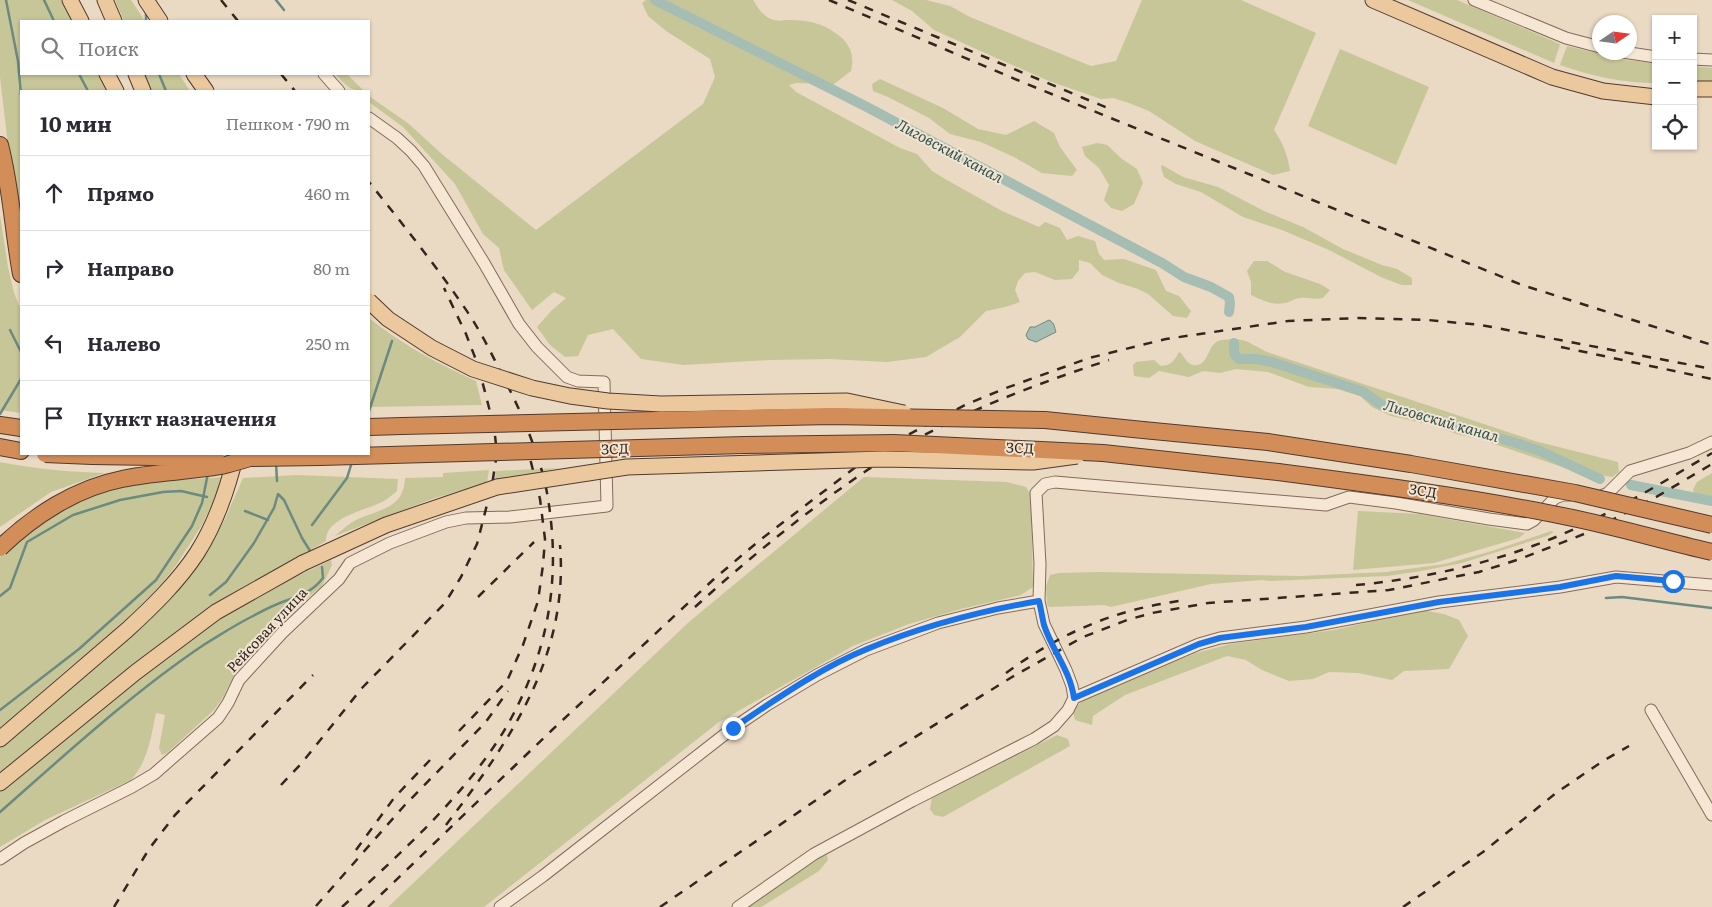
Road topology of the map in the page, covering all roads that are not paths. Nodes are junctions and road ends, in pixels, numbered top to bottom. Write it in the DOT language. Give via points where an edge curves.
graph roads {
  1 [pos="70,0"];
  2 [pos="104,0"];
  3 [pos="146,0"];
  4 [pos="1373,0"];
  5 [pos="1394,0"];
  6 [pos="1474,0"];
  7 [pos="80,20"];
  8 [pos="114,20"];
  9 [pos="159,20"];
  10 [pos="1592,45"];
  11 [pos="1637,54"];
  12 [pos="1652,56"];
  13 [pos="1697,59"];
  14 [pos="1712,60"];
  15 [pos="108,75"];
  16 [pos="136,75"];
  17 [pos="195,75"];
  18 [pos="325,75"];
  19 [pos="1652,88"];
  20 [pos="1697,89"];
  21 [pos="1712,89"];
  22 [pos="115,90"];
  23 [pos="143,90"];
  24 [pos="205,90"];
  25 [pos="338,90"];
  26 [pos="1652,96"];
  27 [pos="1712,97"];
  28 [pos="1697,98"];
  29 [pos="370,119"];
  30 [pos="0,145"];
  31 [pos="20,269"];
  32 [pos="370,302"];
  33 [pos="930,418"];
  34 [pos="0,425"];
  35 [pos="370,427"];
  36 [pos="20,428"];
  37 [pos="1712,442"];
  38 [pos="0,447"];
  39 [pos="20,451"];
  40 [pos="1103,453"];
  41 [pos="68,455"];
  42 [pos="243,456"];
  43 [pos="1712,525"];
  44 [pos="0,548"];
  45 [pos="1712,552"];
  46 [pos="1712,584"];
  47 [pos="1039,601"];
  48 [pos="1074,698"];
  49 [pos="1652,710"];
  50 [pos="0,739"];
  51 [pos="0,783"];
  52 [pos="1712,815"];
  53 [pos="0,860"];
  54 [pos="500,907"];
  55 [pos="738,907"];
  1 -- 7 [label="main road"];
  2 -- 8 [label="main road"];
  3 -- 9 [label="main road"];
  4 -- 26 [label="main road" via="1552,77 1603,90"];
  5 -- 19 [label="main road" via="1567,73 1614,84"];
  6 -- 10 [label="street" via="1566,38"];
  11 -- 12 [label="street"];
  13 -- 14 [label="street"];
  15 -- 22 [label="main road"];
  16 -- 23 [label="main road"];
  17 -- 24 [label="main road"];
  18 -- 25 [label="street"];
  20 -- 21 [label="main road"];
  27 -- 28 [label="main road"];
  29 -- 53 [label="street, Рейсовая улица" via="397,138 424,166 519,324 537,347 567,377 604,382 607,506 446,522 390,543 350,563 339,579 294,620 239,680 218,718 154,774 40,834"];
  30 -- 31 [label="highway"];
  32 -- 33 [label="main road, bridge" via="388,319 452,359 473,369 551,392 642,403 847,402"];
  33 -- 35 [label="highway, ЗСД, bridge" via="832,416"];
  33 -- 43 [label="highway, ЗСД, bridge" via="1045,420 1268,442 1575,493"];
  34 -- 36 [label="highway"];
  37 -- 47 [label="street" via="1689,453 1630,471 1599,498 1563,495 1527,524 1349,497 1326,505 1090,484 1045,484 1036,493"];
  38 -- 39 [label="highway"];
  40 -- 42 [label="highway, ЗСД, bridge" via="894,443 320,458"];
  40 -- 45 [label="highway, ЗСД, bridge" via="1417,490 1553,514"];
  40 -- 51 [label="main road, bridge" via="1033,462 883,458 627,467 497,487 386,525 303,563 248,593 209,617 136,672"];
  41 -- 42 [label="highway, bridge"];
  42 -- 44 [label="highway, bridge" via="220,466 141,475 101,484 45,511"];
  42 -- 50 [label="main road" via="231,475 210,528 181,574 146,613"];
  46 -- 48 [label="street" via="1616,576 1220,638"];
  47 -- 48 [label="street" via="1044,624 1066,670"];
  47 -- 54 [label="street" via="938,624 866,650 817,675 733,728"];
  48 -- 55 [label="street" via="1054,726 1034,739 814,854"];
  49 -- 52 [label="street"];
}
